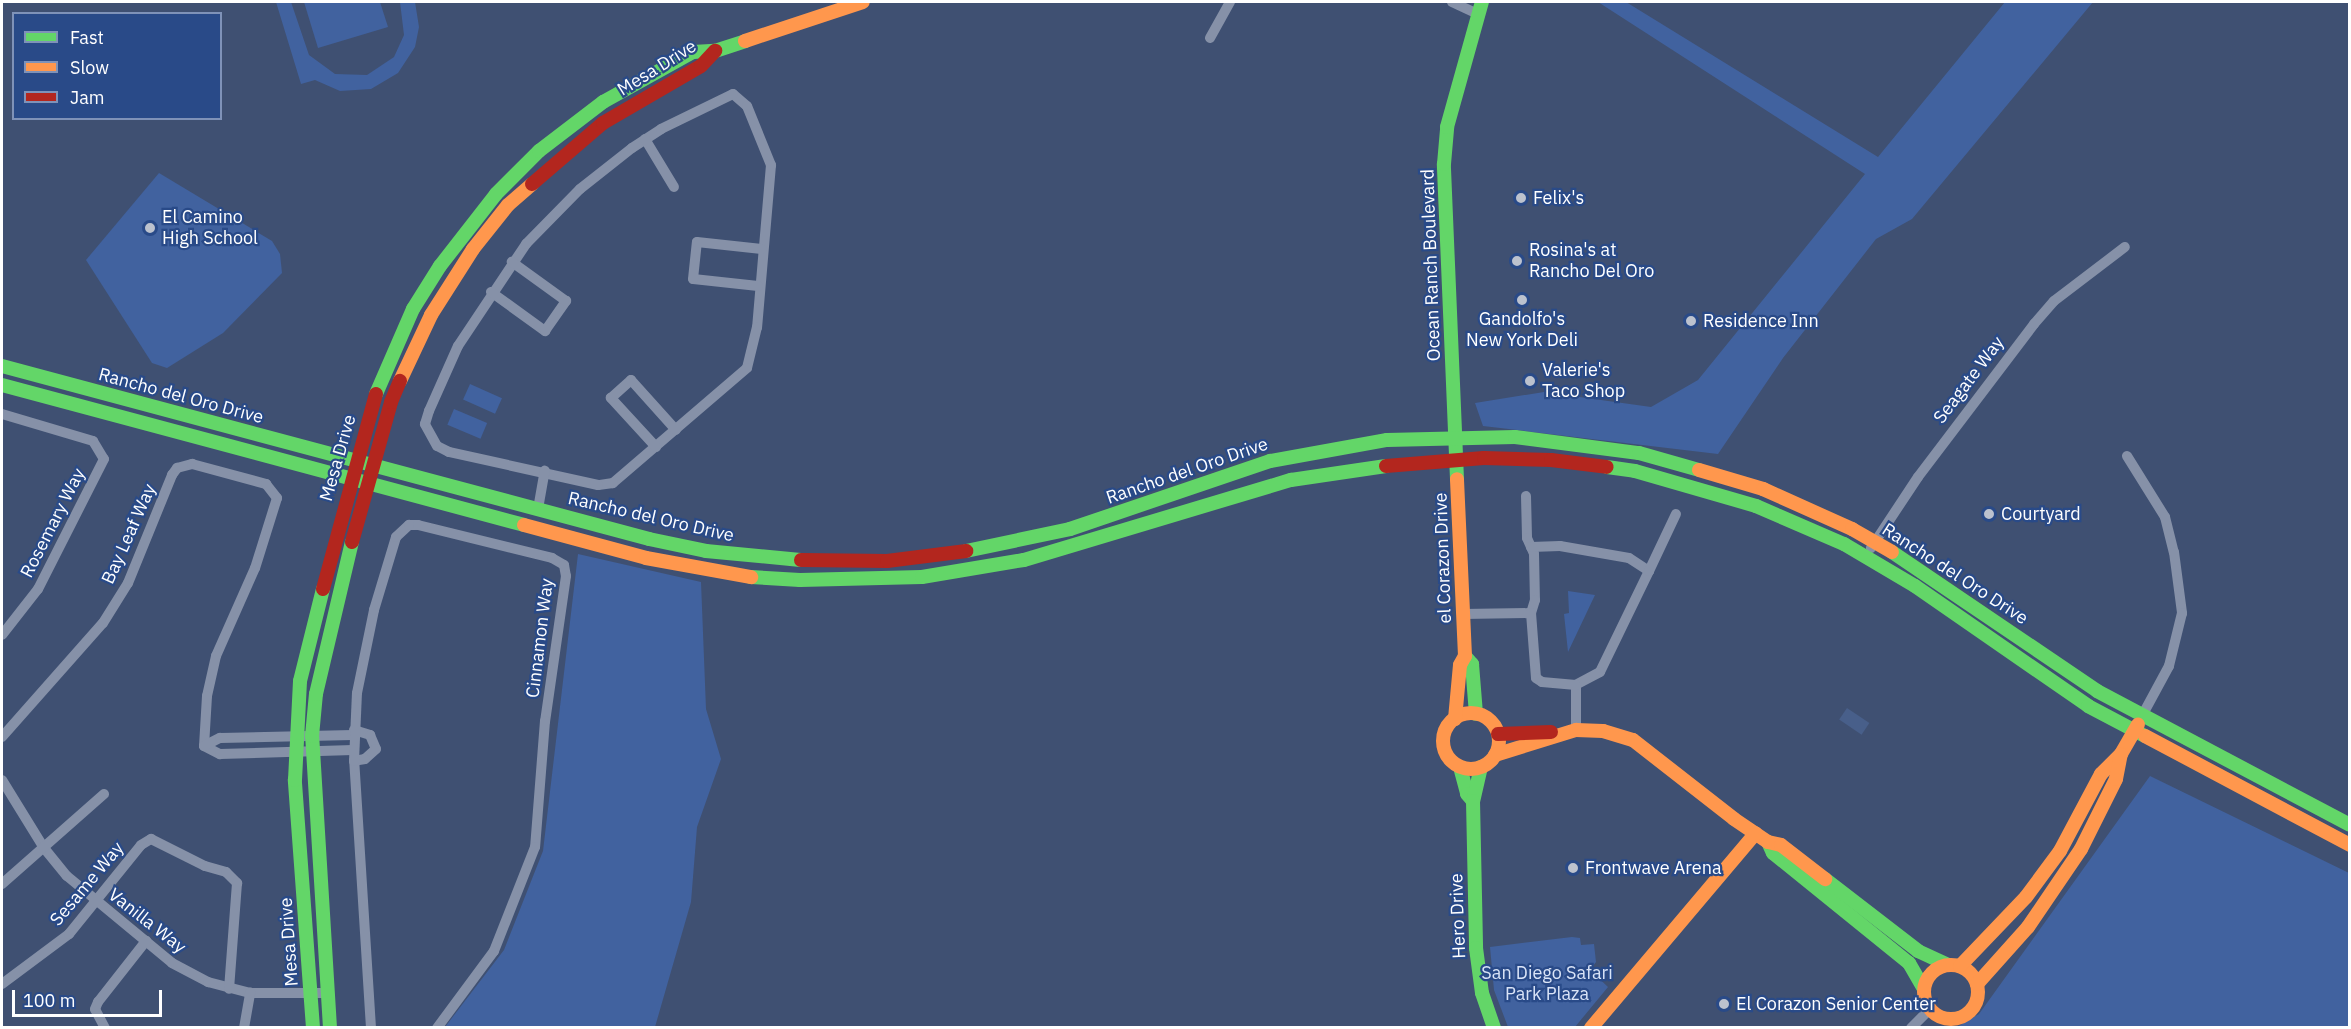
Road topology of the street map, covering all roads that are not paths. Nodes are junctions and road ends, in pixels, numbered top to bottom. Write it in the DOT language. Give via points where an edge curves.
graph roads {
  1 [pos="863,2"];
  2 [pos="1230,2"];
  3 [pos="1452,2"];
  4 [pos="1480,8"];
  5 [pos="1210,38"];
  6 [pos="715,51"];
  7 [pos="645,139"];
  8 [pos="674,187"];
  9 [pos="2125,247"];
  10 [pos="762,249"];
  11 [pos="512,262"];
  12 [pos="758,285"];
  13 [pos="491,292"];
  14 [pos="2,366"];
  15 [pos="2,385"];
  16 [pos="2,414"];
  17 [pos="676,429"];
  18 [pos="1456,436"];
  19 [pos="656,447"];
  20 [pos="2127,456"];
  21 [pos="1457,459"];
  22 [pos="355,461"];
  23 [pos="372,465"];
  24 [pos="544,471"];
  25 [pos="350,479"];
  26 [pos="367,483"];
  27 [pos="1526,496"];
  28 [pos="538,509"];
  29 [pos="1676,514"];
  30 [pos="492,516"];
  31 [pos="536,527"];
  32 [pos="605,527"];
  33 [pos="1875,541"];
  34 [pos="1531,547"];
  35 [pos="1866,556"];
  36 [pos="1649,571"];
  37 [pos="1531,613"];
  38 [pos="1463,614"];
  39 [pos="2,635"];
  40 [pos="1465,656"];
  41 [pos="1576,685"];
  42 [pos="1476,714"];
  43 [pos="2142,716"];
  44 [pos="1455,718"];
  45 [pos="1571,732"];
  46 [pos="2134,732"];
  47 [pos="353,733"];
  48 [pos="1498,734"];
  49 [pos="312,736"];
  50 [pos="2,737"];
  51 [pos="295,744"];
  52 [pos="313,751"];
  53 [pos="2121,754"];
  54 [pos="354,755"];
  55 [pos="1495,755"];
  56 [pos="1461,767"];
  57 [pos="1481,767"];
  58 [pos="2,780"];
  59 [pos="104,794"];
  60 [pos="1473,801"];
  61 [pos="2349,825"];
  62 [pos="1756,833"];
  63 [pos="1768,842"];
  64 [pos="2349,845"];
  65 [pos="44,848"];
  66 [pos="2,884"];
  67 [pos="95,902"];
  68 [pos="146,942"];
  69 [pos="1954,966"];
  70 [pos="2,984"];
  71 [pos="1977,984"];
  72 [pos="230,989"];
  73 [pos="1924,989"];
  74 [pos="250,993"];
  75 [pos="328,993"];
  76 [pos="311,994"];
  77 [pos="1930,1010"];
  78 [pos="105,1028"];
  79 [pos="244,1028"];
  80 [pos="313,1028"];
  81 [pos="330,1028"];
  82 [pos="371,1028"];
  83 [pos="437,1028"];
  84 [pos="1494,1028"];
  85 [pos="1591,1028"];
  86 [pos="1911,1028"];
  1 -- 6 [label="main road, Mesa Drive"];
  2 -- 5 [label="street"];
  3 -- 4 [label="street"];
  4 -- 18 [label="main road, Ocean Ranch Boulevard" via="1447,127 1444,164"];
  6 -- 22 [label="main road, Mesa Drive" via="693,52 631,83 564,131 496,194 440,266 413,309 377,390"];
  6 -- 23 [label="main road, Mesa Drive" via="701,66 595,130 508,205 473,249 431,315 391,402"];
  7 -- 8 [label="street"];
  7 -- 10 [label="street" via="725,96 733,94 742,99 769,152 771,165"];
  7 -- 11 [label="street" via="580,189"];
  9 -- 33 [label="street, Seagate Way" via="2054,301 2034,324 1918,477"];
  10 -- 12 [label="street"];
  10 -- 12 [label="street" via="697,242 693,279"];
  11 -- 13 [label="street"];
  11 -- 13 [label="street" via="566,301 545,331"];
  12 -- 17 [label="street" via="757,327 747,368"];
  13 -- 24 [label="street" via="458,346 425,424 429,437 449,452"];
  14 -- 22 [label="main road, Rancho del Oro Drive"];
  15 -- 25 [label="main road, Rancho del Oro Drive"];
  16 -- 39 [label="street, Rosemary Way" via="93,441 104,459 38,589"];
  17 -- 19 [label="street"];
  17 -- 19 [label="street" via="631,380 611,398"];
  18 -- 21 [label="main road, Ocean Ranch Boulevard"];
  18 -- 32 [label="main road, Rancho del Oro Drive" via="1387,440 1298,455 1219,475 1070,529 928,557 831,562 743,556"];
  18 -- 33 [label="main road, Rancho del Oro Drive" via="1559,441 1671,461 1795,502"];
  19 -- 24 [label="street" via="613,483 598,485"];
  20 -- 43 [label="street" via="2165,517 2182,613 2169,666"];
  21 -- 31 [label="main road, Rancho del Oro Drive" via="1311,475 1024,560 894,579 752,577 646,558"];
  21 -- 35 [label="main road, Rancho del Oro Drive" via="1562,461 1666,478 1756,506"];
  21 -- 38 [label="main road, el Corazon Drive"];
  22 -- 23 [label="main road, Rancho del Oro Drive"];
  22 -- 25 [label="main road, Mesa Drive"];
  23 -- 26 [label="main road, Mesa Drive"];
  23 -- 28 [label="main road, Rancho del Oro Drive"];
  24 -- 28 [label="street"];
  25 -- 26 [label="main road, Rancho del Oro Drive"];
  25 -- 51 [label="main road, Mesa Drive" via="307,650"];
  26 -- 30 [label="main road, Rancho del Oro Drive"];
  26 -- 49 [label="main road, Mesa Drive" via="324,648"];
  27 -- 34 [label="street"];
  28 -- 30 [label="main road" via="525,516"];
  28 -- 32 [label="main road, Rancho del Oro Drive"];
  29 -- 36 [label="street"];
  30 -- 31 [label="main road, Rancho del Oro Drive"];
  31 -- 32 [label="main road" via="543,520"];
  33 -- 35 [label="street, Seagate Way"];
  33 -- 43 [label="main road, Rancho del Oro Drive" via="1925,571 2081,681"];
  34 -- 36 [label="street" via="1560,546 1629,558"];
  34 -- 37 [label="street" via="1535,600"];
  35 -- 46 [label="main road, Rancho del Oro Drive" via="2059,688"];
  36 -- 41 [label="street" via="1600,672"];
  37 -- 38 [label="street"];
  37 -- 41 [label="street" via="1536,678"];
  38 -- 40 [label="main road, el Corazon Drive"];
  40 -- 42 [label="main road, el Corazon Drive" via="1472,664"];
  40 -- 44 [label="main road, el Corazon Drive" via="1460,664"];
  41 -- 45 [label="street"];
  42 -- 44 [label="main road"];
  42 -- 48 [label="main road" via="1490,721"];
  43 -- 46 [label="main road"];
  43 -- 61 [label="main road, Rancho del Oro Drive"];
  44 -- 56 [label="main road" via="1445,732 1443,746 1449,758"];
  45 -- 48 [label="main road"];
  45 -- 55 [label="main road"];
  45 -- 62 [label="main road" via="1633,740"];
  46 -- 53 [label="main road"];
  46 -- 64 [label="main road, Rancho del Oro Drive"];
  47 -- 49 [label="street"];
  47 -- 54 [label="street, Cinnamon Way"];
  47 -- 54 [label="street" via="370,735 376,749 365,759"];
  47 -- 83 [label="street, Cinnamon Way" via="374,610 396,537 408,525 530,552 564,565 566,576 545,721 535,847 494,951"];
  48 -- 55 [label="main road"];
  49 -- 51 [label="street"];
  49 -- 52 [label="main road, Mesa Drive"];
  50 -- 51 [label="street, Bay Leaf Way" via="103,623 128,583 177,468 192,464 266,484 277,498 255,568 216,656 207,696 204,746 220,754"];
  51 -- 52 [label="street"];
  51 -- 76 [label="main road, Mesa Drive"];
  52 -- 54 [label="street"];
  52 -- 75 [label="main road, Mesa Drive"];
  53 -- 69 [label="main road" via="2101,774 2060,851 2026,897 1978,951"];
  53 -- 71 [label="main road" via="2116,779 2081,849 2028,927"];
  54 -- 82 [label="street, Cinnamon Way"];
  55 -- 57 [label="main road"];
  56 -- 57 [label="main road"];
  56 -- 60 [label="main road, Hero Drive" via="1467,794"];
  57 -- 60 [label="main road, Hero Drive"];
  58 -- 65 [label="street, Vanilla Way"];
  59 -- 65 [label="street"];
  60 -- 84 [label="main road, Hero Drive" via="1478,960 1486,1010"];
  62 -- 63 [label="main road"];
  62 -- 85 [label="main road"];
  63 -- 69 [label="main road" via="1781,845 1918,951"];
  63 -- 73 [label="main road" via="1773,853 1909,963"];
  65 -- 66 [label="street"];
  65 -- 67 [label="street, Vanilla Way"];
  67 -- 68 [label="street, Vanilla Way"];
  67 -- 70 [label="street, Sesame Way" via="53,949"];
  67 -- 72 [label="street, Sesame Way" via="151,838 205,866 226,872 235,880 236,939"];
  68 -- 72 [label="street, Vanilla Way" via="172,963"];
  68 -- 78 [label="street" via="98,1002 95,1009"];
  69 -- 71 [label="main road" via="1971,973"];
  69 -- 73 [label="main road" via="1935,970"];
  71 -- 77 [label="main road" via="1976,1003 1964,1016 1945,1019"];
  72 -- 74 [label="street, Vanilla Way"];
  73 -- 77 [label="main road"];
  74 -- 76 [label="street, Vanilla Way"];
  74 -- 79 [label="street"];
  75 -- 76 [label="street, Vanilla Way"];
  75 -- 81 [label="main road, Mesa Drive"];
  76 -- 80 [label="main road, Mesa Drive"];
  77 -- 86 [label="street"];
}
